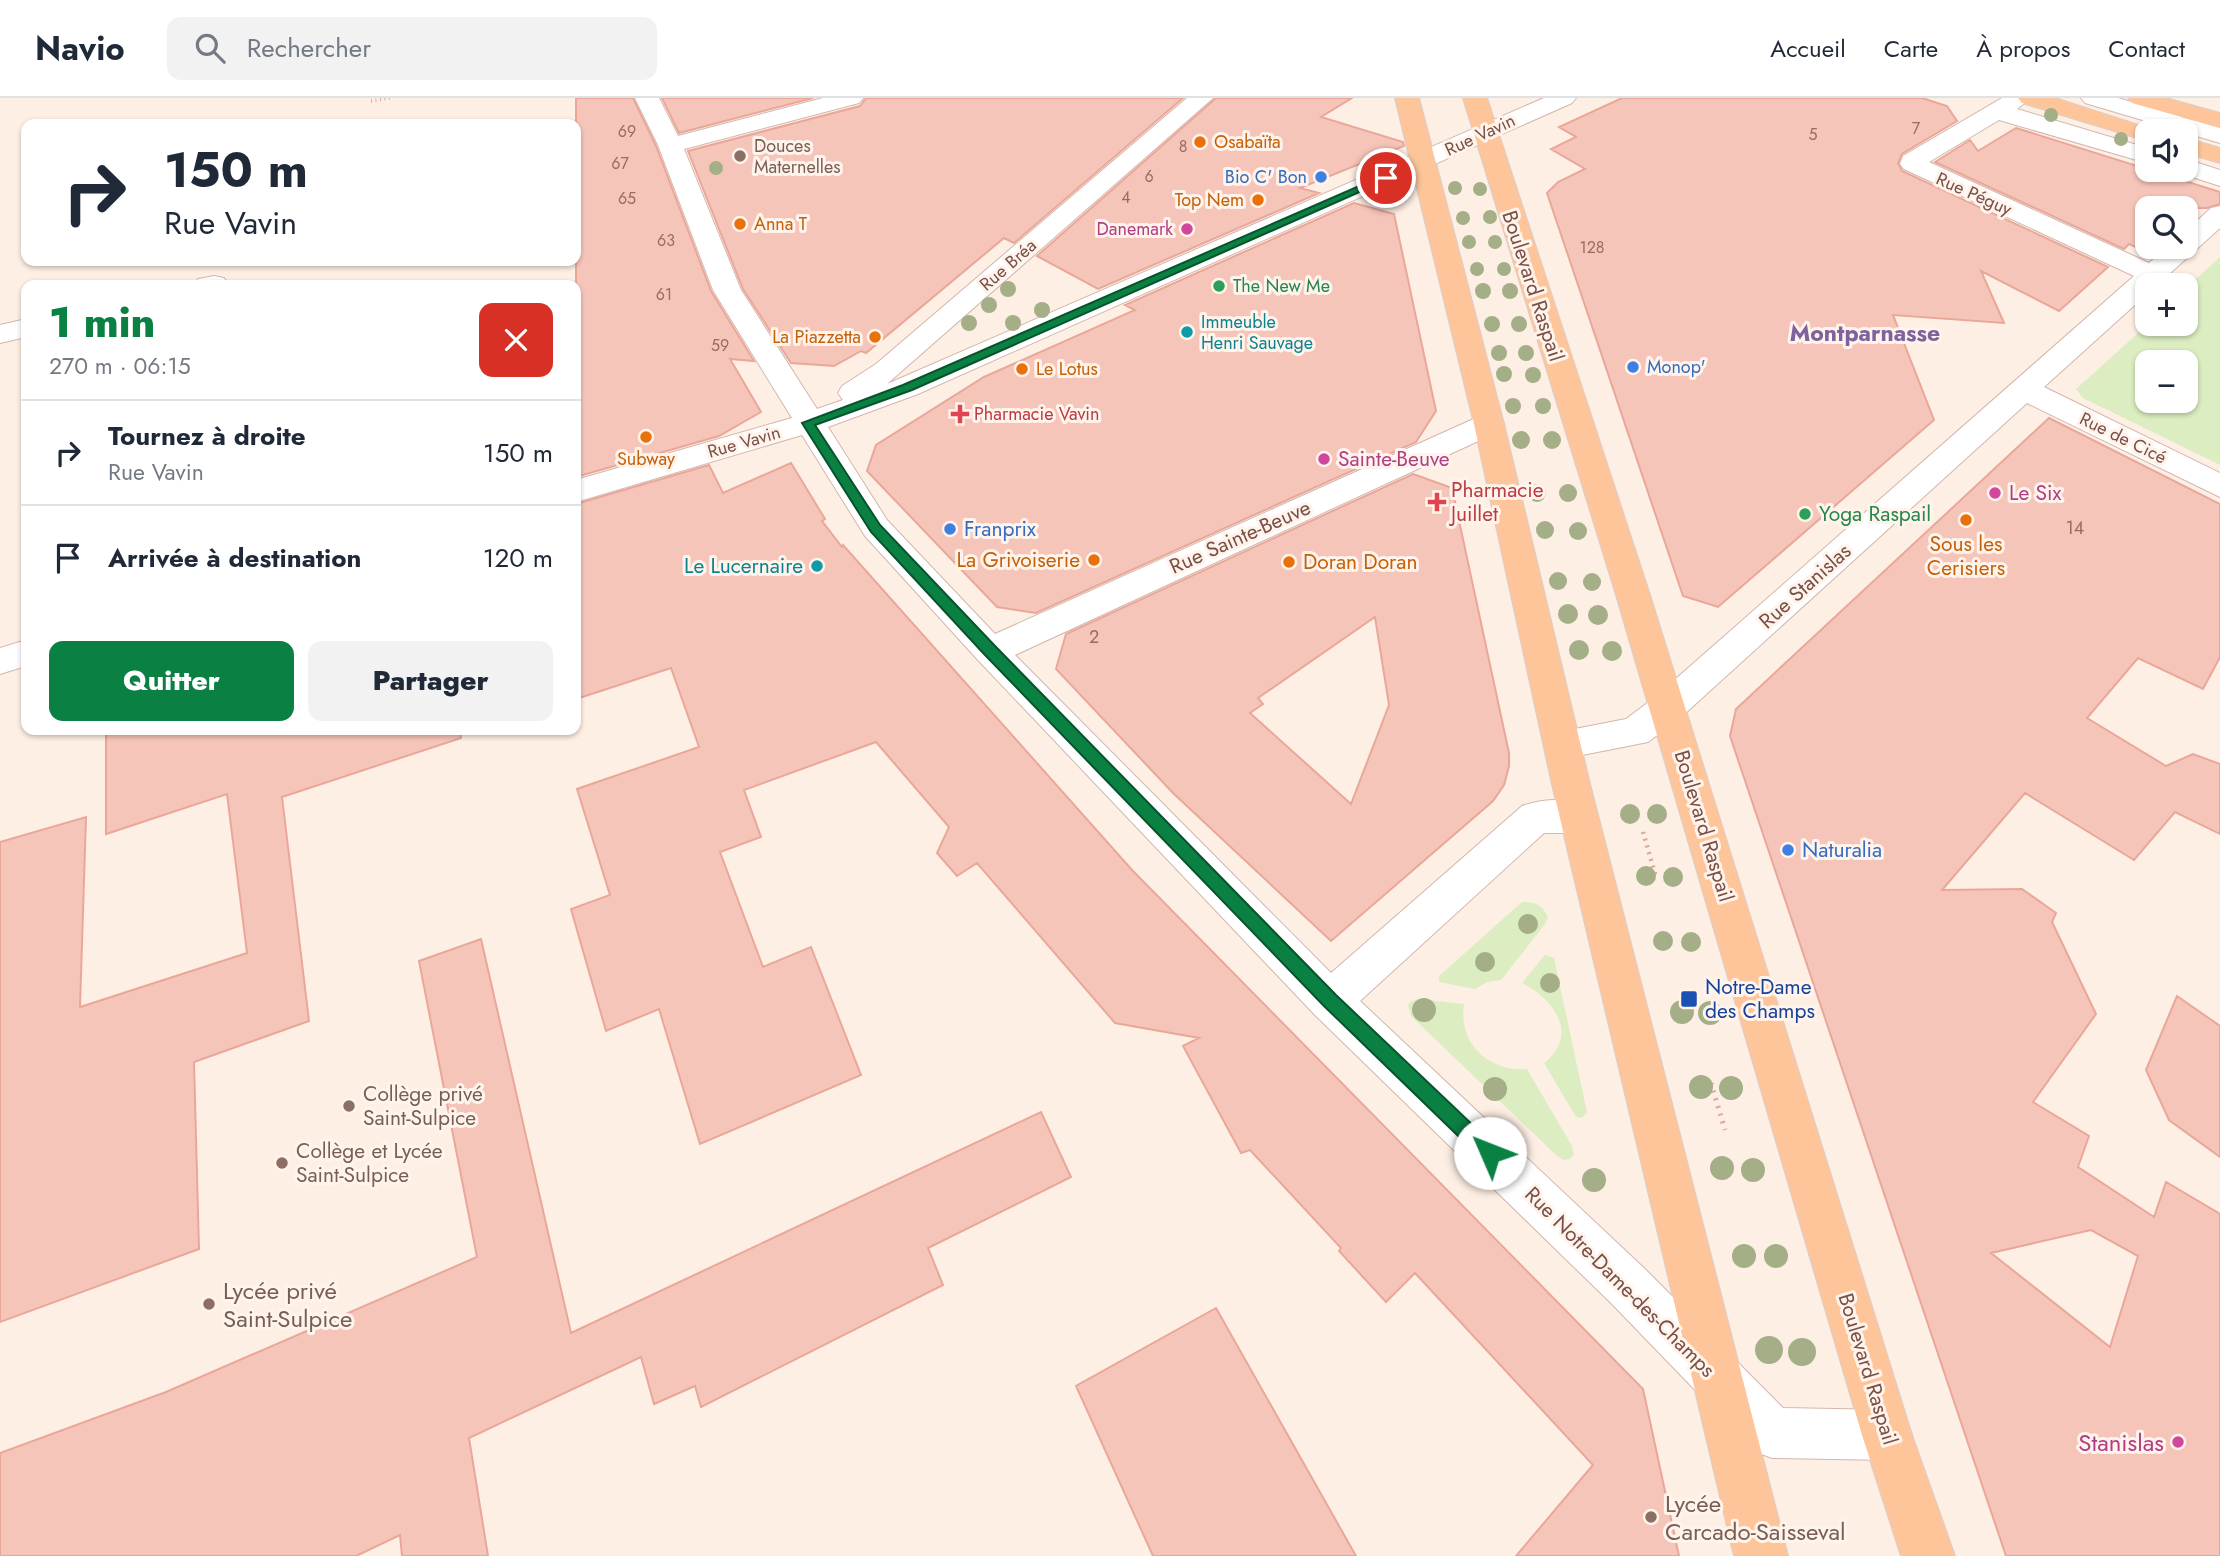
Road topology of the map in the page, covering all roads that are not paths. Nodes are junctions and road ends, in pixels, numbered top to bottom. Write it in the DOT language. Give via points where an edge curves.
graph roads {
  1 [pos="647,98"];
  2 [pos="852,98"];
  3 [pos="1201,98"];
  4 [pos="1407,98"];
  5 [pos="1564,98"];
  6 [pos="2030,98"];
  7 [pos="2093,98"];
  8 [pos="2140,98"];
  9 [pos="2008,104"];
  10 [pos="1480,115"];
  11 [pos="2220,121"];
  12 [pos="2135,130"];
  13 [pos="2220,136"];
  14 [pos="670,145"];
  15 [pos="2198,149"];
  16 [pos="2135,152"];
  17 [pos="2220,156"];
  18 [pos="1423,162"];
  19 [pos="2198,171"];
  20 [pos="2220,178"];
  21 [pos="2220,214"];
  22 [pos="2198,234"];
  23 [pos="2170,259"];
  24 [pos="2150,273"];
  25 [pos="2153,273"];
  26 [pos="2135,290"];
  27 [pos="21,329"];
  28 [pos="0,334"];
  29 [pos="2025,390"];
  30 [pos="808,423"];
  31 [pos="1489,424"];
  32 [pos="2220,485"];
  33 [pos="581,490"];
  34 [pos="990,651"];
  35 [pos="21,655"];
  36 [pos="0,661"];
  37 [pos="1667,708"];
  38 [pos="1562,744"];
  39 [pos="1579,817"];
  40 [pos="1330,1001"];
  41 [pos="1719,1381"];
  42 [pos="1887,1435"];
  43 [pos="1761,1556"];
  44 [pos="1928,1556"];
  1 -- 14 [label="street, Rue Notre-Dame-des-Champs"];
  2 -- 14 [label="street"];
  3 -- 30 [label="street, Rue Bréa" via="886,371"];
  4 -- 18 [label="main road"];
  5 -- 10 [label="street, Rue Vavin"];
  6 -- 12 [label="main road"];
  7 -- 13 [label="street"];
  8 -- 11 [label="main road"];
  9 -- 16 [label="street"];
  9 -- 24 [label="street, Rue Péguy" via="1913,164"];
  10 -- 18 [label="street, Rue Vavin"];
  10 -- 37 [label="main road, Boulevard Raspail"];
  14 -- 30 [label="street, Rue Notre-Dame-des-Champs" via="727,290"];
  15 -- 17 [label="main road"];
  18 -- 30 [label="street, Rue Vavin" via="908,387"];
  18 -- 31 [label="main road"];
  19 -- 20 [label="street"];
  21 -- 22 [label="street, Rue Stanislas"];
  23 -- 25 [label="street, Rue Stanislas"];
  26 -- 29 [label="street, Rue Stanislas"];
  27 -- 28 [label="street"];
  29 -- 32 [label="street, Rue de Cicé"];
  29 -- 37 [label="street, Rue Stanislas"];
  30 -- 33 [label="street, Rue Vavin"];
  30 -- 34 [label="street, Rue Notre-Dame-des-Champs" via="876,528"];
  31 -- 34 [label="street, Rue Sainte-Beuve"];
  31 -- 38 [label="main road"];
  34 -- 40 [label="street, Rue Notre-Dame-des-Champs"];
  35 -- 36 [label="street"];
  37 -- 38 [label="street, Rue Stanislas" via="1635,732"];
  37 -- 42 [label="main road, Boulevard Raspail"];
  38 -- 39 [label="main road"];
  39 -- 40 [label="street" via="1536,817"];
  39 -- 41 [label="main road"];
  40 -- 41 [label="street, Rue Notre-Dame-des-Champs" via="1629,1287"];
  41 -- 42 [label="street, Rue Notre-Dame-des-Champs" via="1772,1433"];
  41 -- 43 [label="main road"];
  42 -- 44 [label="main road, Boulevard Raspail"];
}
